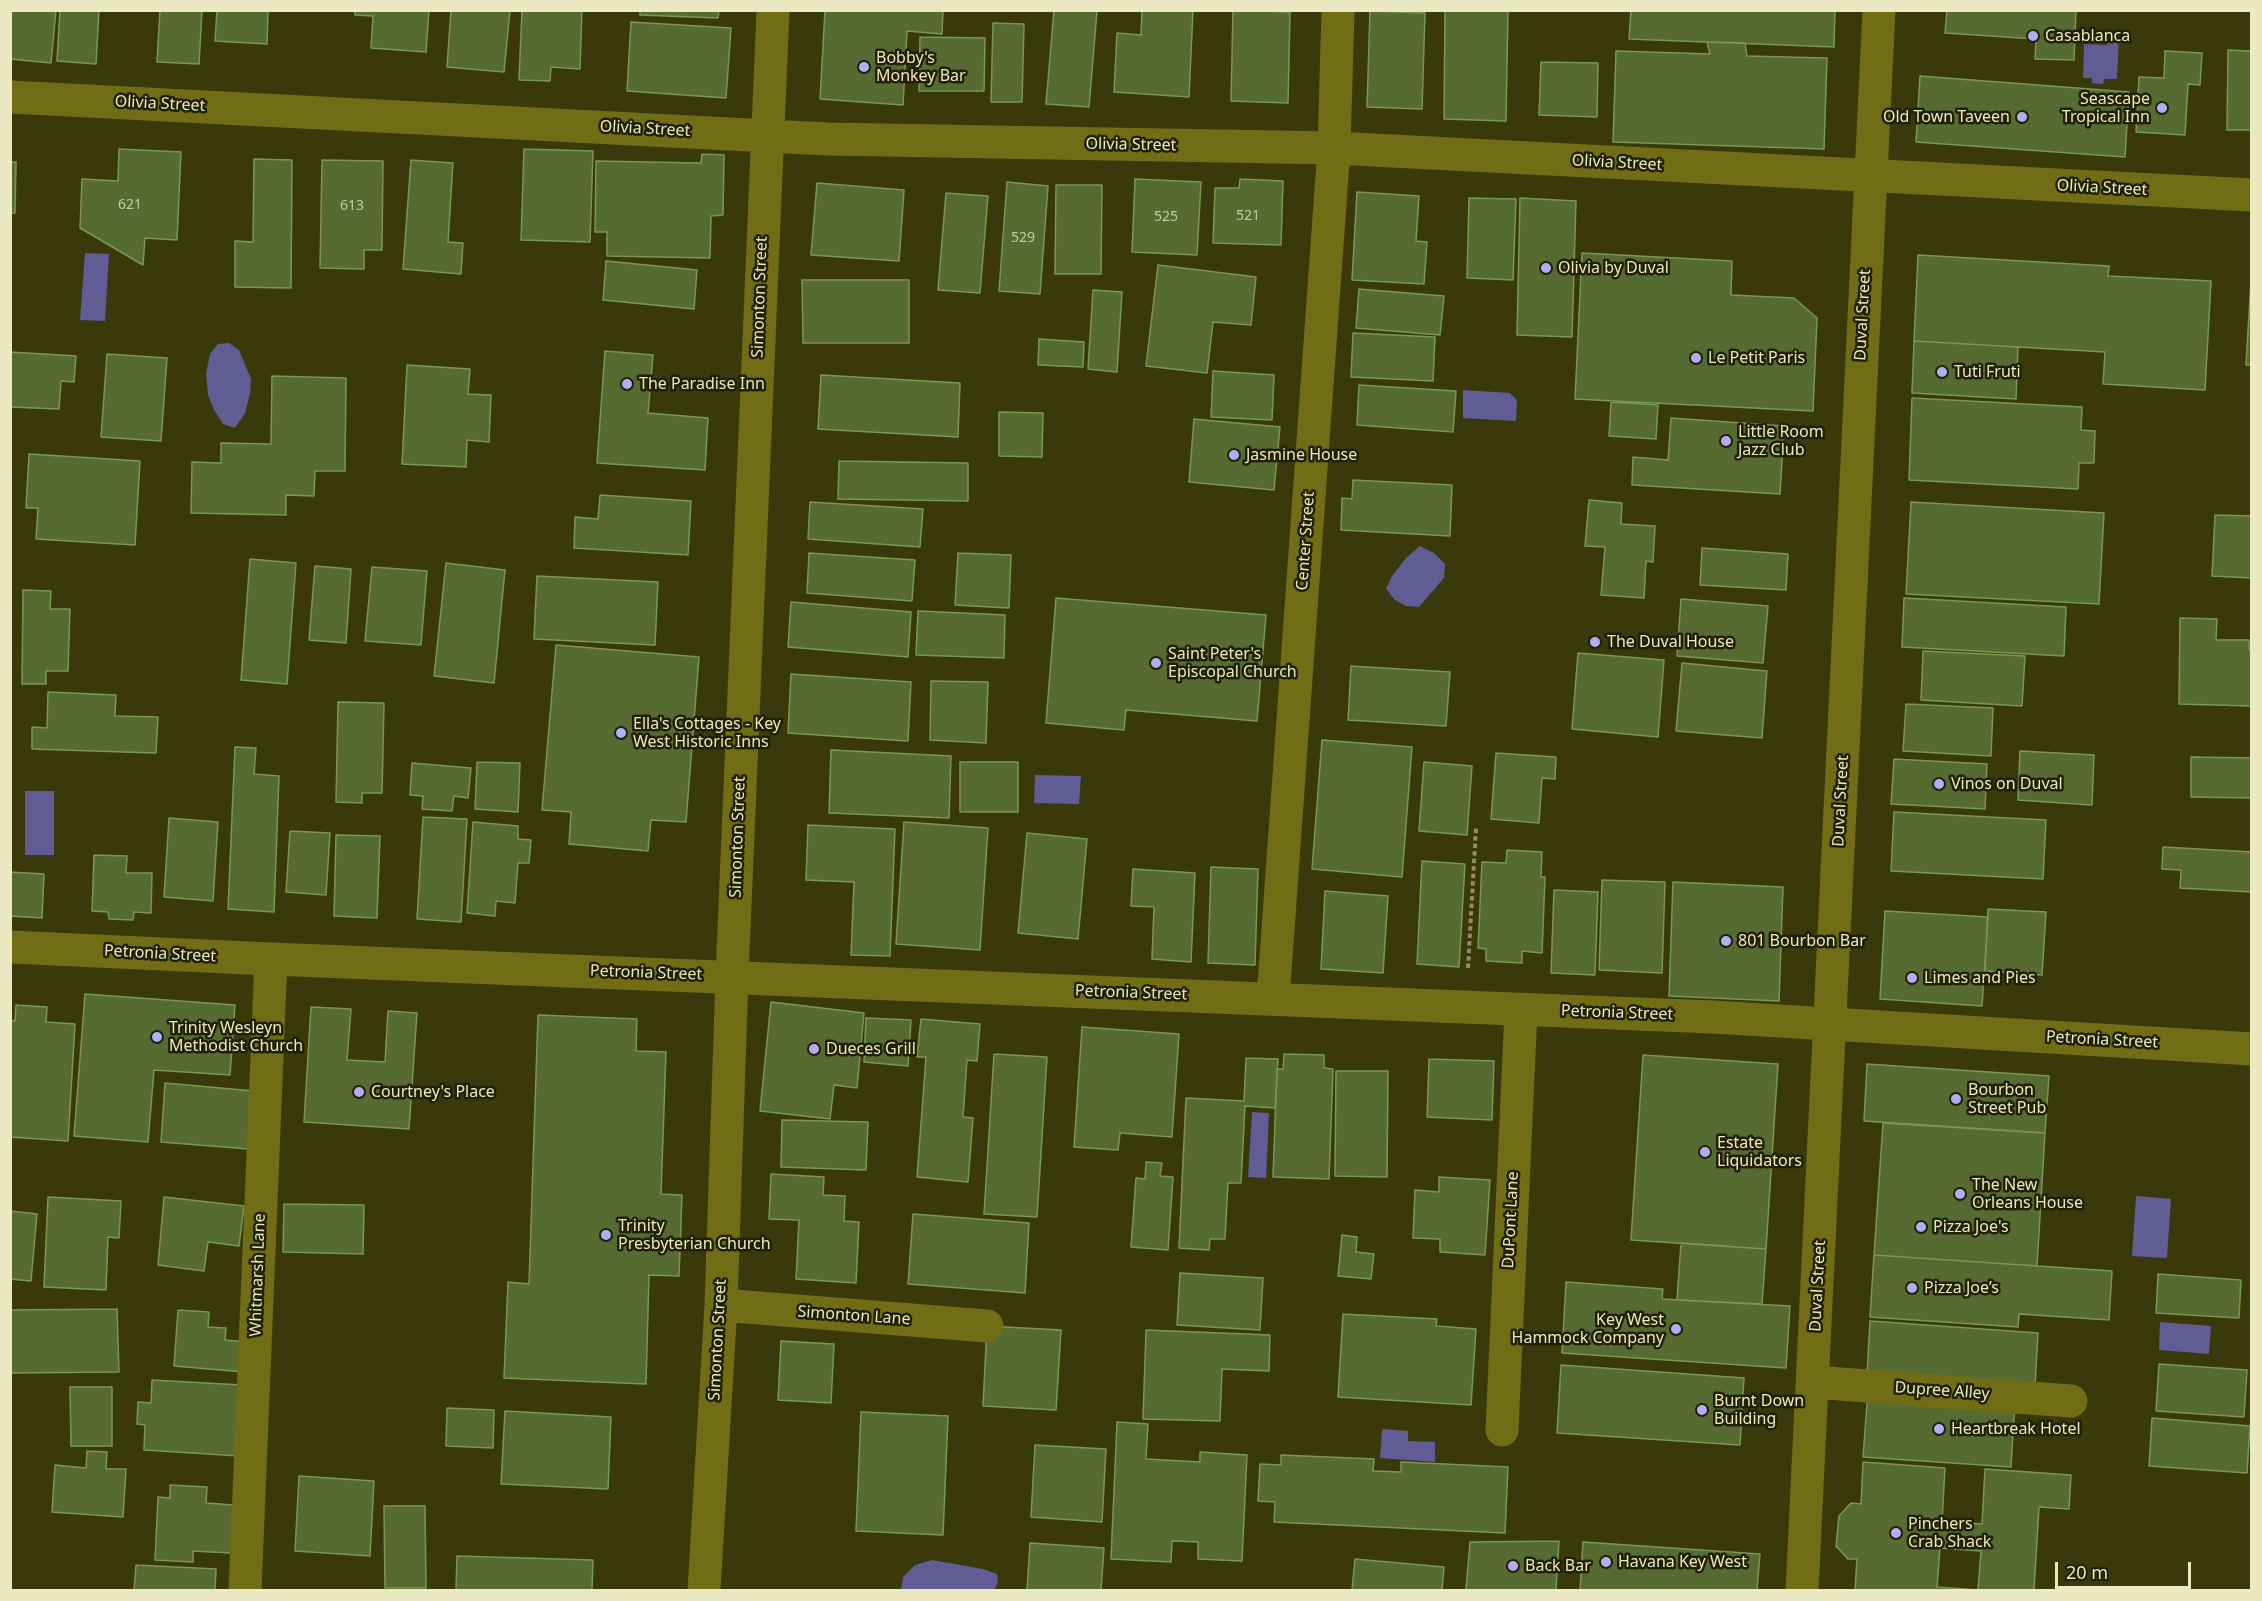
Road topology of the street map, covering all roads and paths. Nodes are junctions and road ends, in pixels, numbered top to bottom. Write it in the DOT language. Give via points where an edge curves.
graph roads {
  1 [pos="773,10"];
  2 [pos="1338,10"];
  3 [pos="1879,10"];
  4 [pos="10,97"];
  5 [pos="766,136"];
  6 [pos="1334,148"];
  7 [pos="1871,177"];
  8 [pos="2252,195"];
  9 [pos="1476,828"];
  10 [pos="10,946"];
  11 [pos="271,960"];
  12 [pos="732,976"];
  13 [pos="1273,999"];
  14 [pos="1466,1007"];
  15 [pos="1521,1010"];
  16 [pos="1831,1023"];
  17 [pos="2252,1049"];
  18 [pos="721,1305"];
  19 [pos="987,1326"];
  20 [pos="1813,1382"];
  21 [pos="2071,1401"];
  22 [pos="1502,1430"];
  23 [pos="245,1590"];
  24 [pos="704,1590"];
  25 [pos="1802,1590"];
  1 -- 5 [label="street, Simonton Street"];
  2 -- 6 [label="street, Center Street"];
  3 -- 7 [label="street, Duval Street"];
  4 -- 5 [label="street, Olivia Street"];
  5 -- 6 [label="street, Olivia Street"];
  5 -- 12 [label="street, Simonton Street"];
  6 -- 7 [label="street, Olivia Street"];
  6 -- 13 [label="street, Center Street"];
  7 -- 8 [label="street, Olivia Street"];
  7 -- 16 [label="street, Duval Street"];
  9 -- 14 [label="path"];
  10 -- 11 [label="street, Petronia Street"];
  11 -- 12 [label="street, Petronia Street"];
  11 -- 23 [label="street, Whitmarsh Lane"];
  12 -- 13 [label="street, Petronia Street"];
  12 -- 18 [label="street, Simonton Street"];
  13 -- 14 [label="street, Petronia Street"];
  14 -- 15 [label="street, Petronia Street"];
  15 -- 16 [label="street, Petronia Street"];
  15 -- 22 [label="street, DuPont Lane"];
  16 -- 17 [label="street, Petronia Street"];
  16 -- 20 [label="street, Duval Street"];
  18 -- 19 [label="street, Simonton Lane"];
  18 -- 24 [label="street, Simonton Street"];
  20 -- 21 [label="street, Dupree Alley"];
  20 -- 25 [label="street, Duval Street"];
}
